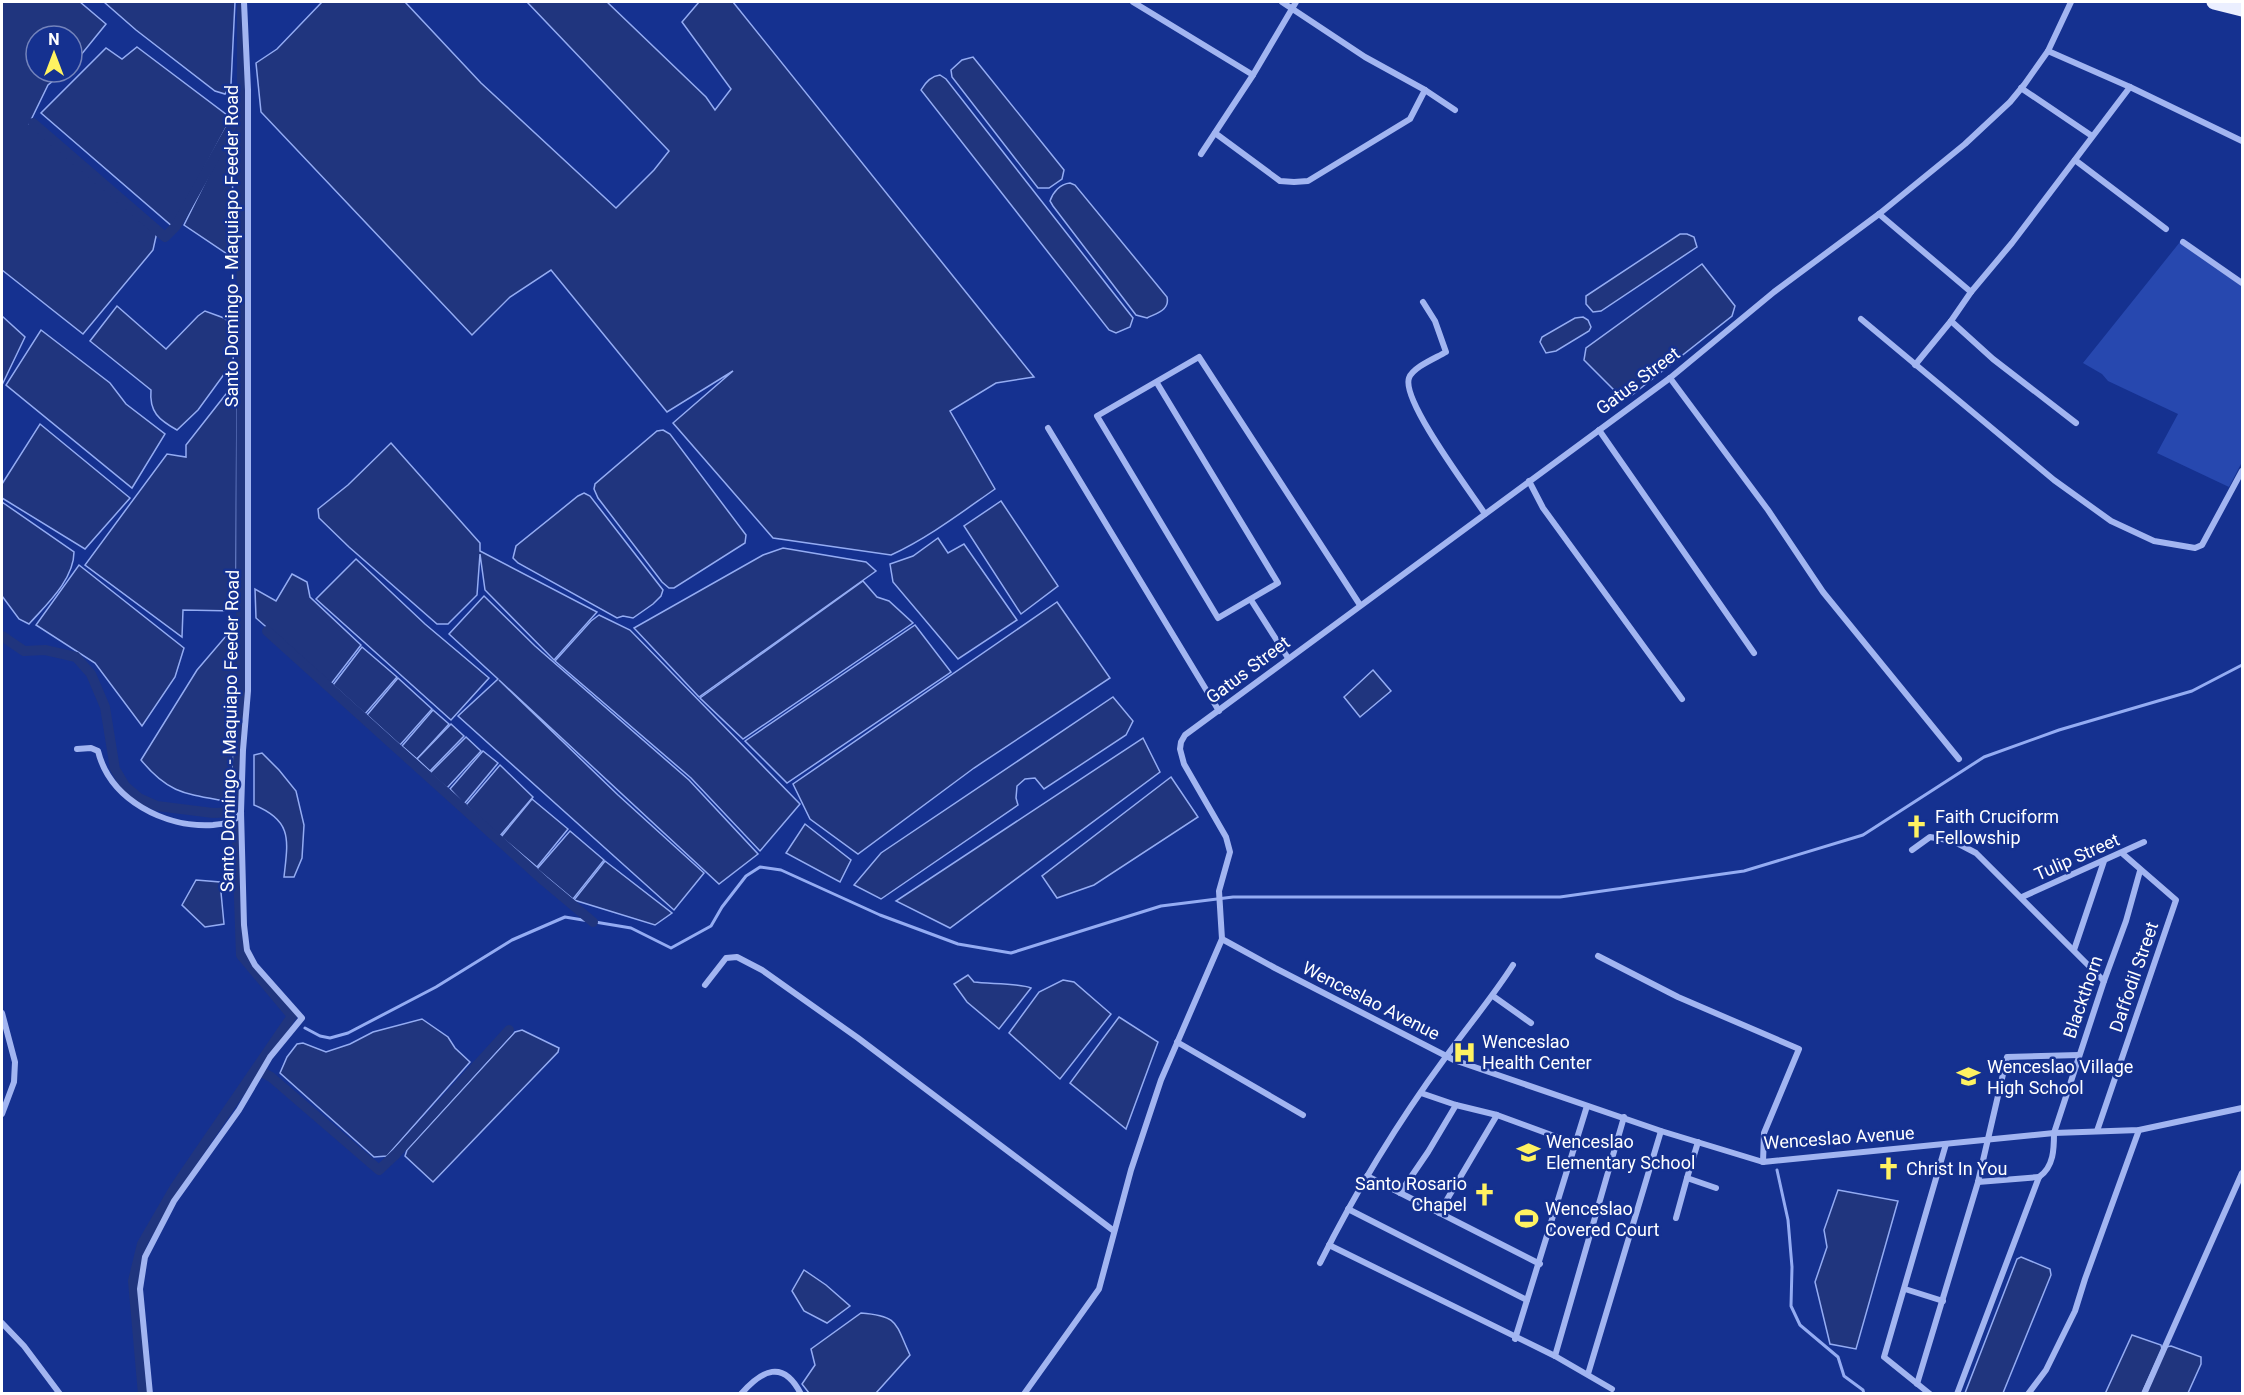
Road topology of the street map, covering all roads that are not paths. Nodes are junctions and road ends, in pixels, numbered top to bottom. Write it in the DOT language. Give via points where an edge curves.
graph roads {
  1 [pos="244,2"];
  2 [pos="1133,2"];
  3 [pos="1282,2"];
  4 [pos="1296,2"];
  5 [pos="2071,2"];
  6 [pos="2214,2"];
  7 [pos="1292,8"];
  8 [pos="2242,9"];
  9 [pos="2048,51"];
  10 [pos="1253,75"];
  11 [pos="2130,87"];
  12 [pos="2021,88"];
  13 [pos="1425,90"];
  14 [pos="1455,110"];
  15 [pos="1215,133"];
  16 [pos="2092,136"];
  17 [pos="2242,141"];
  18 [pos="1201,154"];
  19 [pos="2075,160"];
  20 [pos="1879,214"];
  21 [pos="2166,229"];
  22 [pos="2183,242"];
  23 [pos="2242,283"];
  24 [pos="1971,292"];
  25 [pos="1423,302"];
  26 [pos="1861,319"];
  27 [pos="1951,321"];
  28 [pos="1915,365"];
  29 [pos="1670,378"];
  30 [pos="1157,383"];
  31 [pos="2076,423"];
  32 [pos="1048,428"];
  33 [pos="1599,430"];
  34 [pos="2242,471"];
  35 [pos="1529,481"];
  36 [pos="1485,514"];
  37 [pos="1251,600"];
  38 [pos="1360,605"];
  39 [pos="1754,653"];
  40 [pos="1288,658"];
  41 [pos="1682,699"];
  42 [pos="1219,711"];
  43 [pos="78,749"];
  44 [pos="1959,759"];
  45 [pos="239,815"];
  46 [pos="2144,842"];
  47 [pos="1911,850"];
  48 [pos="2123,854"];
  49 [pos="2104,861"];
  50 [pos="2140,871"];
  51 [pos="2022,897"];
  52 [pos="1222,939"];
  53 [pos="2074,950"];
  54 [pos="1598,956"];
  55 [pos="1513,965"];
  56 [pos="2104,981"];
  57 [pos="705,985"];
  58 [pos="1493,996"];
  59 [pos="2,1013"];
  60 [pos="1531,1023"];
  61 [pos="1177,1042"];
  62 [pos="2079,1055"];
  63 [pos="1445,1057"];
  64 [pos="1422,1092"];
  65 [pos="1456,1105"];
  66 [pos="1587,1106"];
  67 [pos="2242,1108"];
  68 [pos="2,1114"];
  69 [pos="1303,1115"];
  70 [pos="1497,1115"];
  71 [pos="1624,1118"];
  72 [pos="2139,1130"];
  73 [pos="1661,1131"];
  74 [pos="2097,1131"];
  75 [pos="2054,1133"];
  76 [pos="1988,1140"];
  77 [pos="1698,1142"];
  78 [pos="1576,1144"];
  79 [pos="1946,1144"];
  80 [pos="1763,1162"];
  81 [pos="2242,1173"];
  82 [pos="1367,1176"];
  83 [pos="2039,1177"];
  84 [pos="1687,1178"];
  85 [pos="1978,1182"];
  86 [pos="1716,1188"];
  87 [pos="1401,1193"];
  88 [pos="1348,1209"];
  89 [pos="1439,1213"];
  90 [pos="1676,1218"];
  91 [pos="1114,1231"];
  92 [pos="1329,1245"];
  93 [pos="1320,1263"];
  94 [pos="1540,1264"];
  95 [pos="1905,1289"];
  96 [pos="1527,1300"];
  97 [pos="1943,1301"];
  98 [pos="2,1323"];
  99 [pos="1515,1339"];
  100 [pos="1555,1356"];
  101 [pos="1588,1374"];
  102 [pos="1917,1384"];
  103 [pos="1612,1389"];
  104 [pos="60,1394"];
  105 [pos="150,1394"];
  106 [pos="741,1394"];
  107 [pos="801,1394"];
  108 [pos="1024,1394"];
  109 [pos="1930,1394"];
  110 [pos="1957,1394"];
  111 [pos="2028,1394"];
  112 [pos="2144,1394"];
  1 -- 45 [label="street, Santo Domingo - Maquiapo Feeder Road" via="248,90 248,691"];
  2 -- 10 [label="street"];
  3 -- 7 [label="street"];
  4 -- 7 [label="street"];
  5 -- 9 [label="street, Gatus Street"];
  6 -- 8 [label="main road"];
  7 -- 10 [label="street"];
  7 -- 13 [label="street" via="1365,57"];
  9 -- 11 [label="street"];
  9 -- 12 [label="street, Gatus Street"];
  10 -- 15 [label="street"];
  11 -- 16 [label="street"];
  11 -- 17 [label="street"];
  12 -- 16 [label="street"];
  12 -- 20 [label="street, Gatus Street" via="1965,144"];
  13 -- 14 [label="street"];
  13 -- 15 [label="street" via="1410,119 1308,181 1280,181"];
  15 -- 18 [label="street"];
  16 -- 19 [label="street"];
  19 -- 21 [label="street"];
  19 -- 24 [label="street"];
  20 -- 24 [label="street"];
  20 -- 29 [label="street, Gatus Street" via="1774,292"];
  22 -- 23 [label="street"];
  24 -- 27 [label="street"];
  25 -- 36 [label="street" via="1446,352 1411,374 1409,393 1430,433"];
  26 -- 28 [label="street"];
  27 -- 28 [label="street"];
  27 -- 31 [label="street" via="1992,359"];
  28 -- 34 [label="street" via="2072,494 2111,521 2154,541 2195,548 2202,545"];
  29 -- 33 [label="street, Gatus Street"];
  29 -- 44 [label="street" via="1823,592"];
  30 -- 37 [label="street" via="1278,583"];
  30 -- 37 [label="street" via="1097,416 1218,618"];
  30 -- 38 [label="street" via="1199,357"];
  32 -- 42 [label="street"];
  33 -- 35 [label="street, Gatus Street"];
  33 -- 39 [label="street"];
  35 -- 36 [label="street, Gatus Street"];
  35 -- 41 [label="street" via="1543,508"];
  36 -- 38 [label="street, Gatus Street"];
  37 -- 40 [label="street"];
  38 -- 40 [label="street, Gatus Street"];
  40 -- 42 [label="street, Gatus Street"];
  42 -- 52 [label="street, Gatus Street" via="1185,735 1180,749 1230,852 1219,891"];
  43 -- 45 [label="street" via="98,751 102,766 116,787 150,813 192,826 229,822"];
  45 -- 105 [label="street, Santo Domingo - Maquiapo Feeder Road" via="247,950 255,965 302,1018 270,1057 174,1201 145,1257 140,1289"];
  46 -- 48 [label="street, Tulip Street"];
  47 -- 51 [label="street" via="1930,837 1953,841 1976,853"];
  48 -- 49 [label="street, Tulip Street"];
  48 -- 50 [label="street"];
  49 -- 51 [label="street, Tulip Street"];
  49 -- 53 [label="street"];
  50 -- 56 [label="street, Blackthorn"];
  50 -- 74 [label="street, Daffodil Street" via="2176,900"];
  51 -- 53 [label="street"];
  52 -- 61 [label="street"];
  52 -- 63 [label="street, Wenceslao Avenue"];
  53 -- 56 [label="street"];
  54 -- 80 [label="street" via="1678,997 1799,1049 1764,1133"];
  55 -- 58 [label="street"];
  56 -- 62 [label="street, Blackthorn"];
  57 -- 91 [label="street" via="726,958 737,957 762,970"];
  58 -- 60 [label="street"];
  58 -- 63 [label="street"];
  59 -- 68 [label="street" via="15,1062 14,1082"];
  61 -- 69 [label="street"];
  61 -- 91 [label="street" via="1161,1080"];
  62 -- 75 [label="street, Blackthorn"];
  62 -- 76 [label="street" via="2007,1057"];
  63 -- 64 [label="street"];
  63 -- 66 [label="street, Wenceslao Avenue"];
  64 -- 65 [label="street"];
  64 -- 82 [label="street"];
  65 -- 70 [label="street"];
  65 -- 87 [label="street"];
  66 -- 71 [label="street, Wenceslao Avenue"];
  66 -- 78 [label="street"];
  67 -- 72 [label="street, Wenceslao Avenue"];
  70 -- 78 [label="street"];
  70 -- 89 [label="street"];
  71 -- 73 [label="street, Wenceslao Avenue"];
  71 -- 100 [label="street"];
  72 -- 74 [label="street, Wenceslao Avenue"];
  72 -- 111 [label="street" via="2076,1311 2046,1370"];
  73 -- 77 [label="street, Wenceslao Avenue"];
  73 -- 101 [label="street"];
  74 -- 75 [label="street, Wenceslao Avenue"];
  75 -- 76 [label="street, Wenceslao Avenue"];
  75 -- 83 [label="street, Blackthorn" via="2055,1153"];
  76 -- 79 [label="street, Wenceslao Avenue"];
  76 -- 85 [label="street"];
  77 -- 80 [label="street, Wenceslao Avenue"];
  77 -- 84 [label="street"];
  78 -- 94 [label="street"];
  79 -- 80 [label="street, Wenceslao Avenue"];
  79 -- 95 [label="street"];
  81 -- 112 [label="street"];
  82 -- 87 [label="street"];
  82 -- 88 [label="street"];
  83 -- 85 [label="street"];
  83 -- 110 [label="street, Blackthorn"];
  84 -- 86 [label="street"];
  84 -- 90 [label="street"];
  85 -- 97 [label="street"];
  87 -- 89 [label="street"];
  88 -- 92 [label="street"];
  88 -- 96 [label="street"];
  89 -- 94 [label="street"];
  91 -- 108 [label="street" via="1099,1289"];
  92 -- 93 [label="street"];
  92 -- 99 [label="street"];
  94 -- 96 [label="street"];
  95 -- 97 [label="street"];
  95 -- 102 [label="street" via="1884,1357"];
  96 -- 99 [label="street"];
  97 -- 102 [label="street"];
  98 -- 104 [label="street"];
  99 -- 100 [label="street"];
  100 -- 101 [label="street"];
  101 -- 103 [label="street"];
  102 -- 109 [label="street"];
  106 -- 107 [label="street" via="754,1379 769,1371 782,1372"];
}
